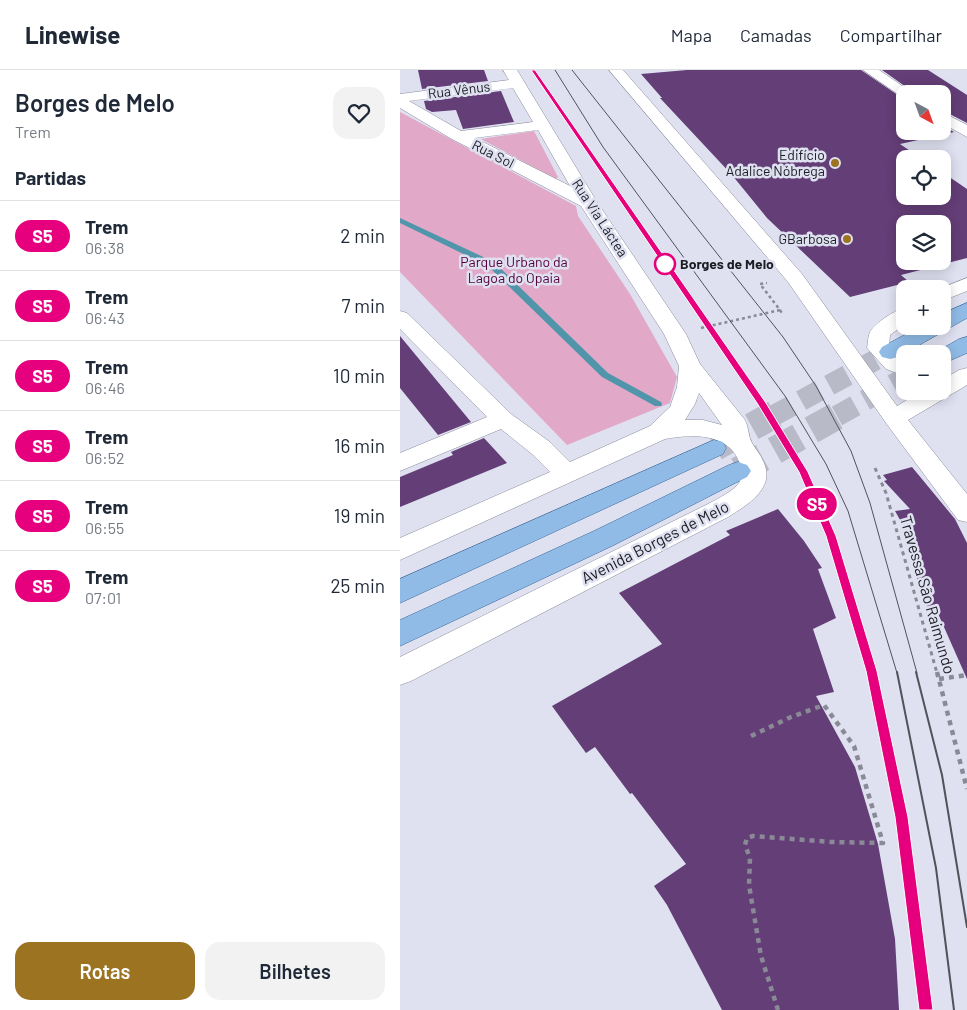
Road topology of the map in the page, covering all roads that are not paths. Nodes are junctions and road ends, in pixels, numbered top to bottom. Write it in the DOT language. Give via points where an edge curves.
graph roads {
  1 [pos="616,70"];
  2 [pos="870,70"];
  3 [pos="513,76"];
  4 [pos="896,87"];
  5 [pos="400,98"];
  6 [pos="400,102"];
  7 [pos="951,122"];
  8 [pos="542,125"];
  9 [pos="967,132"];
  10 [pos="458,136"];
  11 [pos="588,202"];
  12 [pos="967,284"];
  13 [pos="951,292"];
  14 [pos="967,309"];
  15 [pos="400,317"];
  16 [pos="896,318"];
  17 [pos="951,318"];
  18 [pos="896,320"];
  19 [pos="921,335"];
  20 [pos="842,342"];
  21 [pos="967,344"];
  22 [pos="890,352"];
  23 [pos="951,352"];
  24 [pos="896,365"];
  25 [pos="690,366"];
  26 [pos="967,375"];
  27 [pos="951,376"];
  28 [pos="951,384"];
  29 [pos="924,400"];
  30 [pos="894,418"];
  31 [pos="503,419"];
  32 [pos="659,432"];
  33 [pos="731,435"];
  34 [pos="400,463"];
  35 [pos="738,471"];
  36 [pos="567,474"];
  37 [pos="967,513"];
  38 [pos="400,550"];
  39 [pos="400,592"];
  40 [pos="400,634"];
  41 [pos="400,672"];
  1 -- 20 [label="street" via="795,278"];
  2 -- 4 [label="street"];
  3 -- 5 [label="street, Rua Vênus"];
  3 -- 8 [label="street, Rua Via Láctea"];
  6 -- 10 [label="street, Rua Sol"];
  7 -- 9 [label="street"];
  8 -- 10 [label="street"];
  8 -- 11 [label="street, Rua Via Láctea"];
  10 -- 11 [label="street, Rua Sol"];
  11 -- 25 [label="street, Rua Via Láctea" via="675,334"];
  12 -- 13 [label="street"];
  14 -- 17 [label="main road"];
  15 -- 31 [label="street"];
  16 -- 20 [label="street"];
  18 -- 24 [label="street" via="880,333 878,348"];
  19 -- 22 [label="main road"];
  20 -- 30 [label="street"];
  21 -- 23 [label="main road"];
  25 -- 32 [label="street, Rua Via Láctea" via="687,398 678,415"];
  25 -- 33 [label="street, Rua Via Láctea"];
  26 -- 27 [label="street"];
  26 -- 28 [label="street"];
  29 -- 30 [label="street"];
  30 -- 37 [label="street"];
  31 -- 34 [label="street"];
  31 -- 36 [label="street" via="541,448"];
  32 -- 33 [label="street" via="692,427"];
  32 -- 36 [label="street"];
  33 -- 39 [label="main road"];
  33 -- 41 [label="street, Avenida Borges de Melo" via="754,469 752,483 740,497"];
  35 -- 40 [label="main road, Avenida Borges de Melo"];
  36 -- 38 [label="street"];
}
